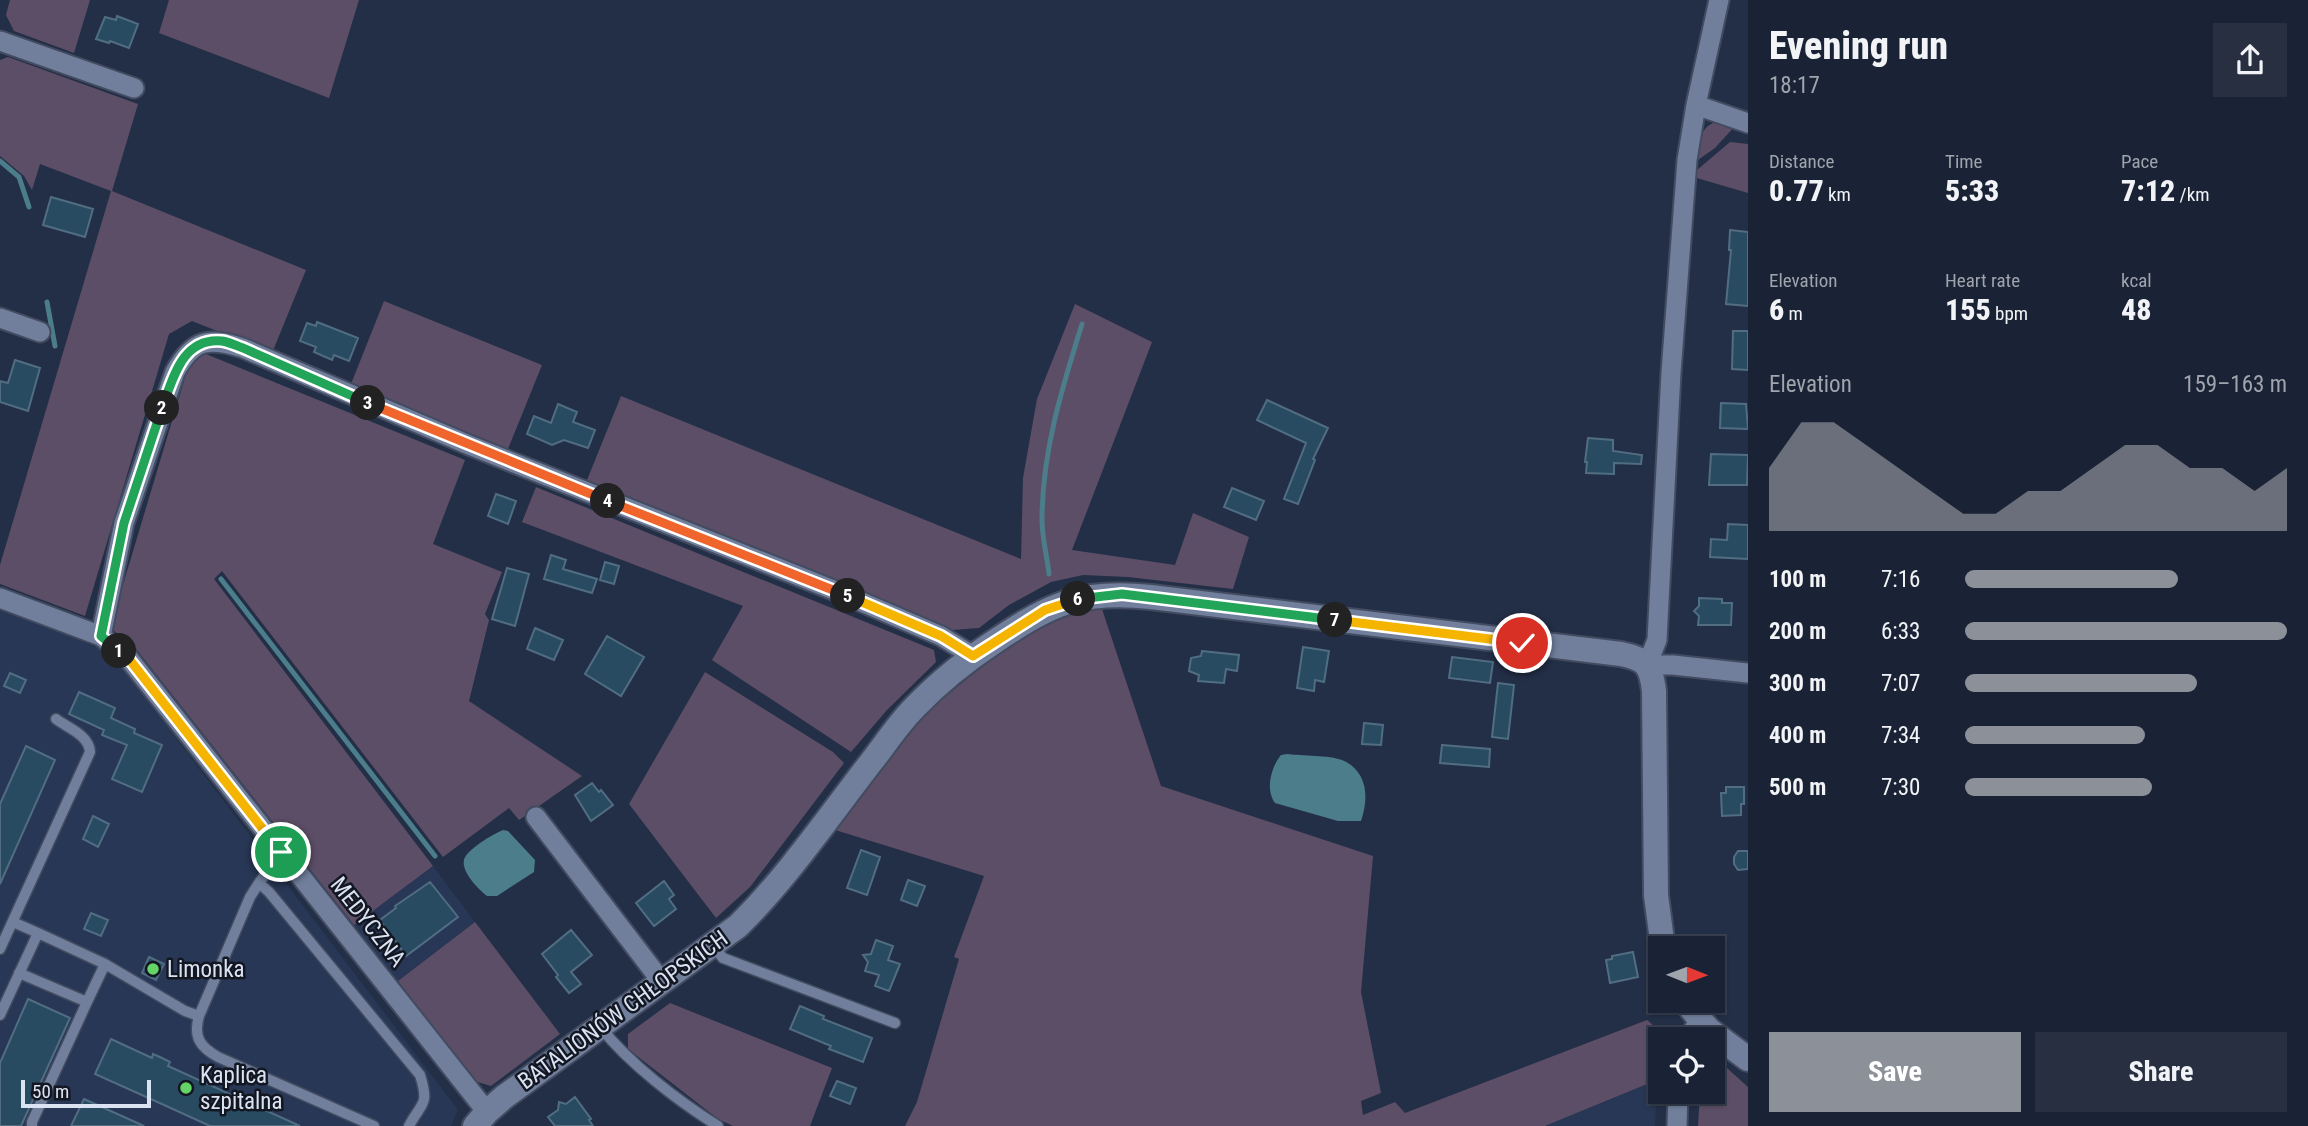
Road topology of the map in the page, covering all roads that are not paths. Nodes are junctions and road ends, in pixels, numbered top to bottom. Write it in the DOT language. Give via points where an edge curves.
graph roads {
  1 [pos="1719,0"];
  2 [pos="0,41"];
  3 [pos="134,88"];
  4 [pos="1696,105"];
  5 [pos="1748,123"];
  6 [pos="0,318"];
  7 [pos="40,332"];
  8 [pos="0,598"];
  9 [pos="101,636"];
  10 [pos="973,656"];
  11 [pos="1647,665"];
  12 [pos="1748,673"];
  13 [pos="55,719"];
  14 [pos="536,817"];
  15 [pos="281,852"];
  16 [pos="259,883"];
  17 [pos="13,922"];
  18 [pos="38,933"];
  19 [pos="1661,936"];
  20 [pos="712,946"];
  21 [pos="0,948"];
  22 [pos="105,964"];
  23 [pos="19,973"];
  24 [pos="662,982"];
  25 [pos="87,1002"];
  26 [pos="0,1015"];
  27 [pos="199,1016"];
  28 [pos="895,1023"];
  29 [pos="600,1027"];
  30 [pos="1725,1042"];
  31 [pos="1748,1059"];
  32 [pos="1678,1104"];
  33 [pos="481,1119"];
  34 [pos="32,1126"];
  35 [pos="374,1126"];
  36 [pos="409,1126"];
  37 [pos="718,1126"];
  38 [pos="1677,1126"];
  1 -- 4 [label="street"];
  2 -- 3 [label="street"];
  4 -- 5 [label="street"];
  4 -- 11 [label="street" via="1687,160 1671,373 1657,640"];
  6 -- 7 [label="street"];
  8 -- 9 [label="street, MEDYCZNA"];
  9 -- 10 [label="street" via="124,523 175,372 185,353 201,343 222,341 836,591 941,636"];
  9 -- 15 [label="street, MEDYCZNA" via="129,659"];
  10 -- 11 [label="street, BATALIONÓW CHŁOPSKICH" via="1045,610 1078,598 1122,594 1621,654"];
  10 -- 20 [label="street, BATALIONÓW CHŁOPSKICH" via="914,708 769,892"];
  11 -- 12 [label="street"];
  11 -- 19 [label="street" via="1654,691 1656,895"];
  13 -- 17 [label="lane" via="83,737 89,752"];
  14 -- 24 [label="street"];
  15 -- 16 [label="lane"];
  15 -- 33 [label="street, MEDYCZNA"];
  16 -- 27 [label="lane"];
  16 -- 36 [label="lane" via="420,1075 423,1107"];
  17 -- 18 [label="lane"];
  17 -- 21 [label="lane"];
  18 -- 22 [label="lane"];
  18 -- 23 [label="lane"];
  20 -- 24 [label="street, BATALIONÓW CHŁOPSKICH"];
  20 -- 28 [label="lane" via="723,958"];
  22 -- 25 [label="lane"];
  22 -- 27 [label="lane"];
  23 -- 25 [label="lane"];
  23 -- 26 [label="lane"];
  24 -- 29 [label="street, BATALIONÓW CHŁOPSKICH"];
  25 -- 34 [label="lane"];
  27 -- 35 [label="lane" via="196,1035 208,1052"];
  29 -- 33 [label="street, BATALIONÓW CHŁOPSKICH"];
  29 -- 37 [label="lane" via="623,1054"];
  30 -- 31 [label="street"];
  32 -- 38 [label="street"];
}
